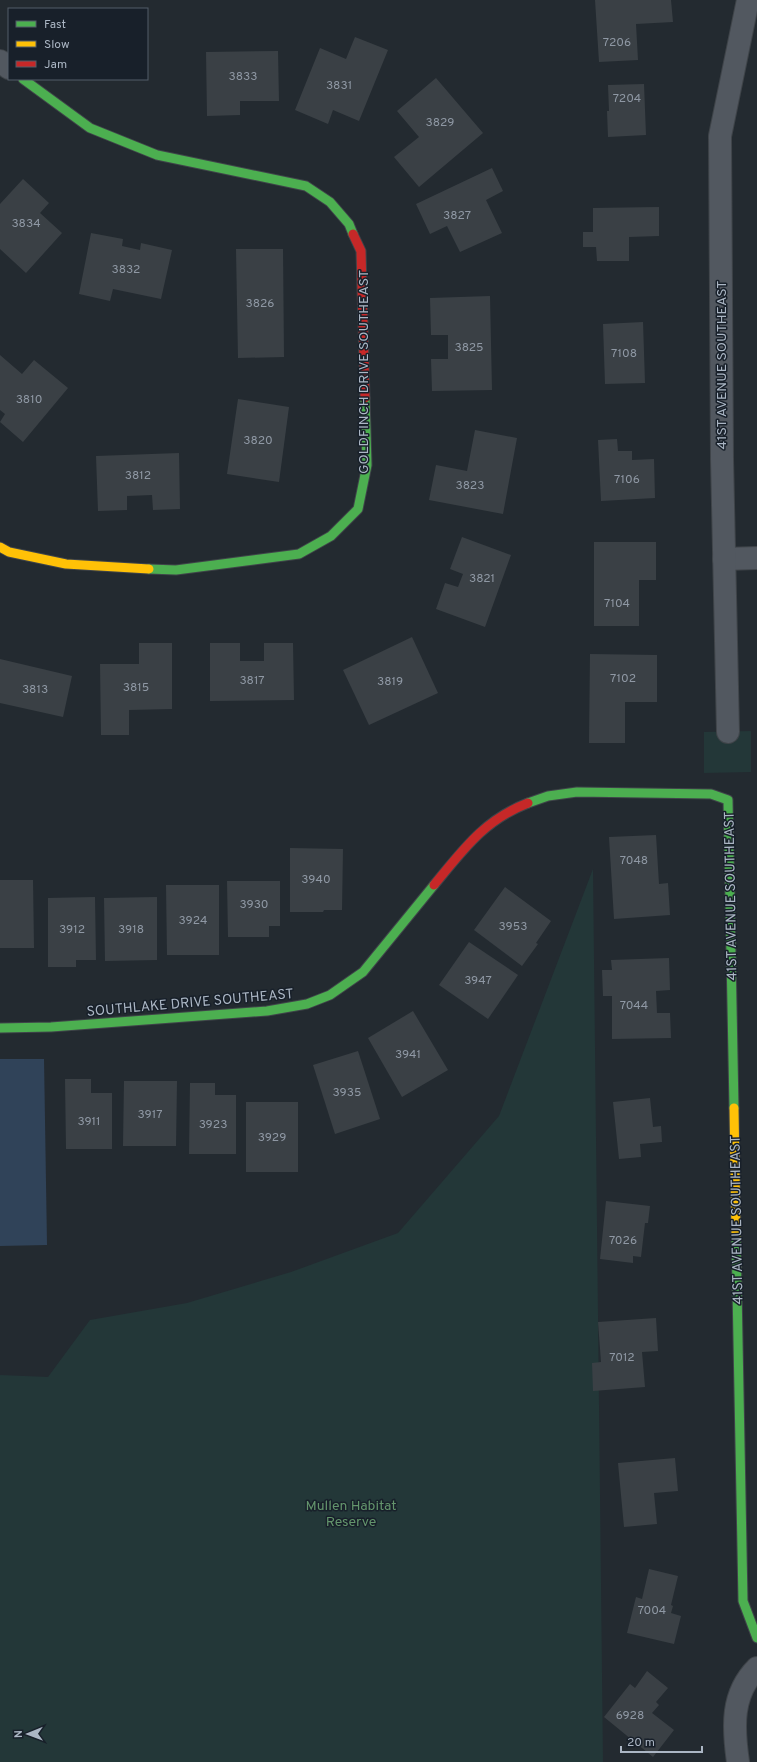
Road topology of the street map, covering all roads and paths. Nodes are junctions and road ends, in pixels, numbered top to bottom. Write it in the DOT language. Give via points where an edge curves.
graph roads {
  1 [pos="748,0"];
  2 [pos="0,61"];
  3 [pos="8,67"];
  4 [pos="24,80"];
  5 [pos="0,547"];
  6 [pos="724,558"];
  7 [pos="757,558"];
  8 [pos="728,732"];
  9 [pos="728,800"];
  10 [pos="0,1028"];
  11 [pos="757,1638"];
  12 [pos="757,1668"];
  13 [pos="738,1762"];
  1 -- 6 [label="street, 41ST AVENUE SOUTHEAST" via="720,136"];
  2 -- 3 [label="street"];
  4 -- 5 [label="street, GOLDFINCH DRIVE SOUTHEAST" via="90,128 157,155 284,180 306,186 330,202 349,224 361,251 366,465 358,510 331,536 299,554 176,570 66,564 9,552"];
  6 -- 7 [label="street"];
  6 -- 8 [label="street, 41ST AVENUE SOUTHEAST"];
  9 -- 10 [label="street, SOUTHLAKE DRIVE SOUTHEAST" via="711,794 577,792 532,802 500,816 471,840 363,972 348,985 311,1004 259,1012 51,1027"];
  9 -- 11 [label="street, 41ST AVENUE SOUTHEAST" via="743,1601"];
  12 -- 13 [label="street" via="747,1678 737,1701"];
}
